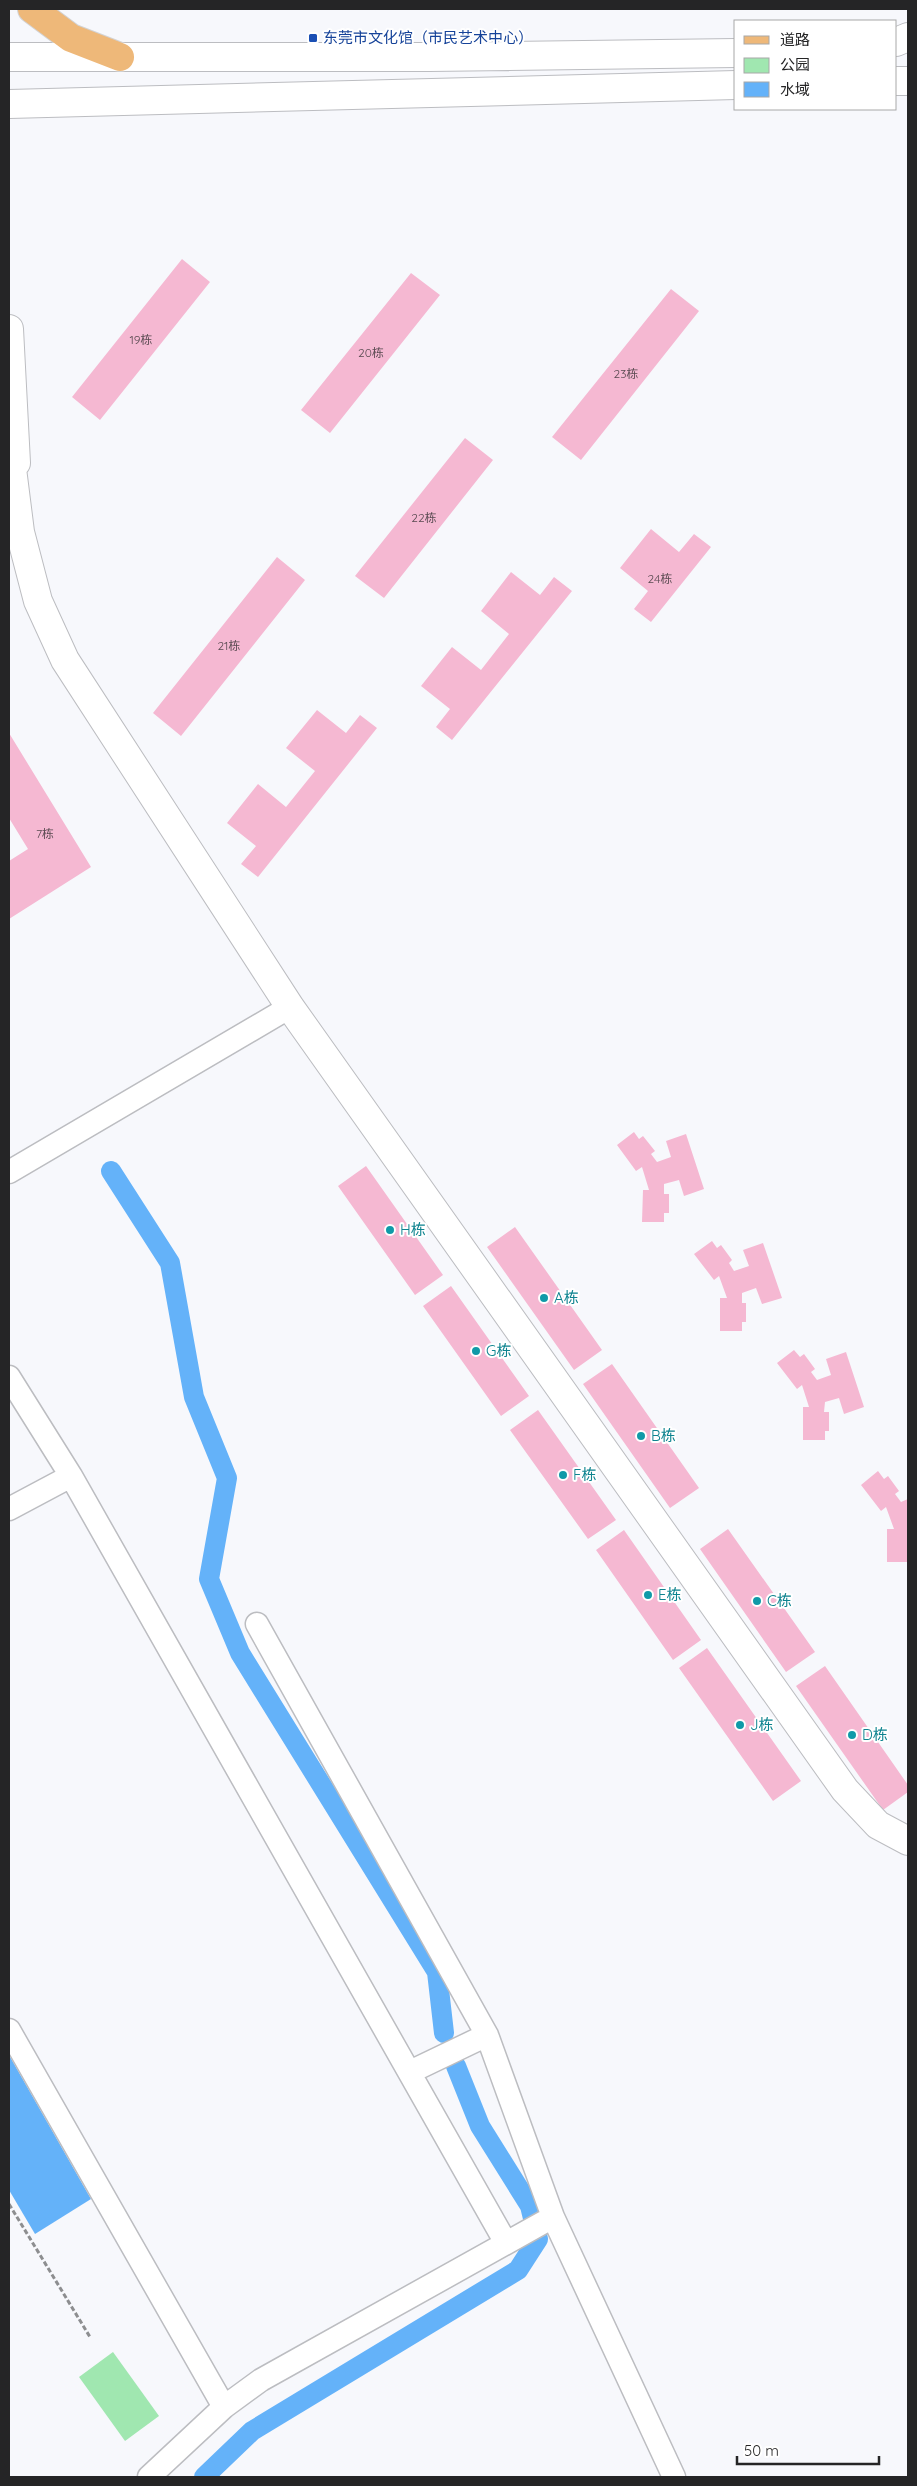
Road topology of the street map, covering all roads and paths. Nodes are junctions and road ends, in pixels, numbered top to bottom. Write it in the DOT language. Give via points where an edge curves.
graph roads {
  1 [pos="32,9"];
  2 [pos="734,53"];
  3 [pos="9,57"];
  4 [pos="120,57"];
  5 [pos="734,85"];
  6 [pos="9,104"];
  7 [pos="9,329"];
  8 [pos="9,445"];
  9 [pos="20,532"];
  10 [pos="290,1007"];
  11 [pos="9,1172"];
  12 [pos="9,1377"];
  13 [pos="71,1476"];
  14 [pos="9,1509"];
  15 [pos="257,1624"];
  16 [pos="908,1841"];
  17 [pos="9,2030"];
  18 [pos="487,2036"];
  19 [pos="410,2072"];
  20 [pos="9,2204"];
  21 [pos="553,2217"];
  22 [pos="506,2243"];
  23 [pos="90,2337"];
  24 [pos="224,2407"];
  25 [pos="150,2477"];
  26 [pos="674,2477"];
  1 -- 4 [label="main road" via="72,38"];
  2 -- 4 [label="street"];
  3 -- 4 [label="street"];
  5 -- 6 [label="street"];
  7 -- 9 [label="street"];
  8 -- 9 [label="street"];
  9 -- 10 [label="street" via="38,601 65,660"];
  10 -- 11 [label="street"];
  10 -- 16 [label="street" via="845,1790 878,1825"];
  12 -- 13 [label="street"];
  13 -- 14 [label="street"];
  13 -- 19 [label="street"];
  15 -- 18 [label="street"];
  17 -- 24 [label="street"];
  18 -- 19 [label="street"];
  18 -- 21 [label="street"];
  19 -- 22 [label="street"];
  20 -- 23 [label="path"];
  21 -- 22 [label="street"];
  21 -- 26 [label="street"];
  22 -- 24 [label="street" via="261,2380"];
  24 -- 25 [label="street"];
}
